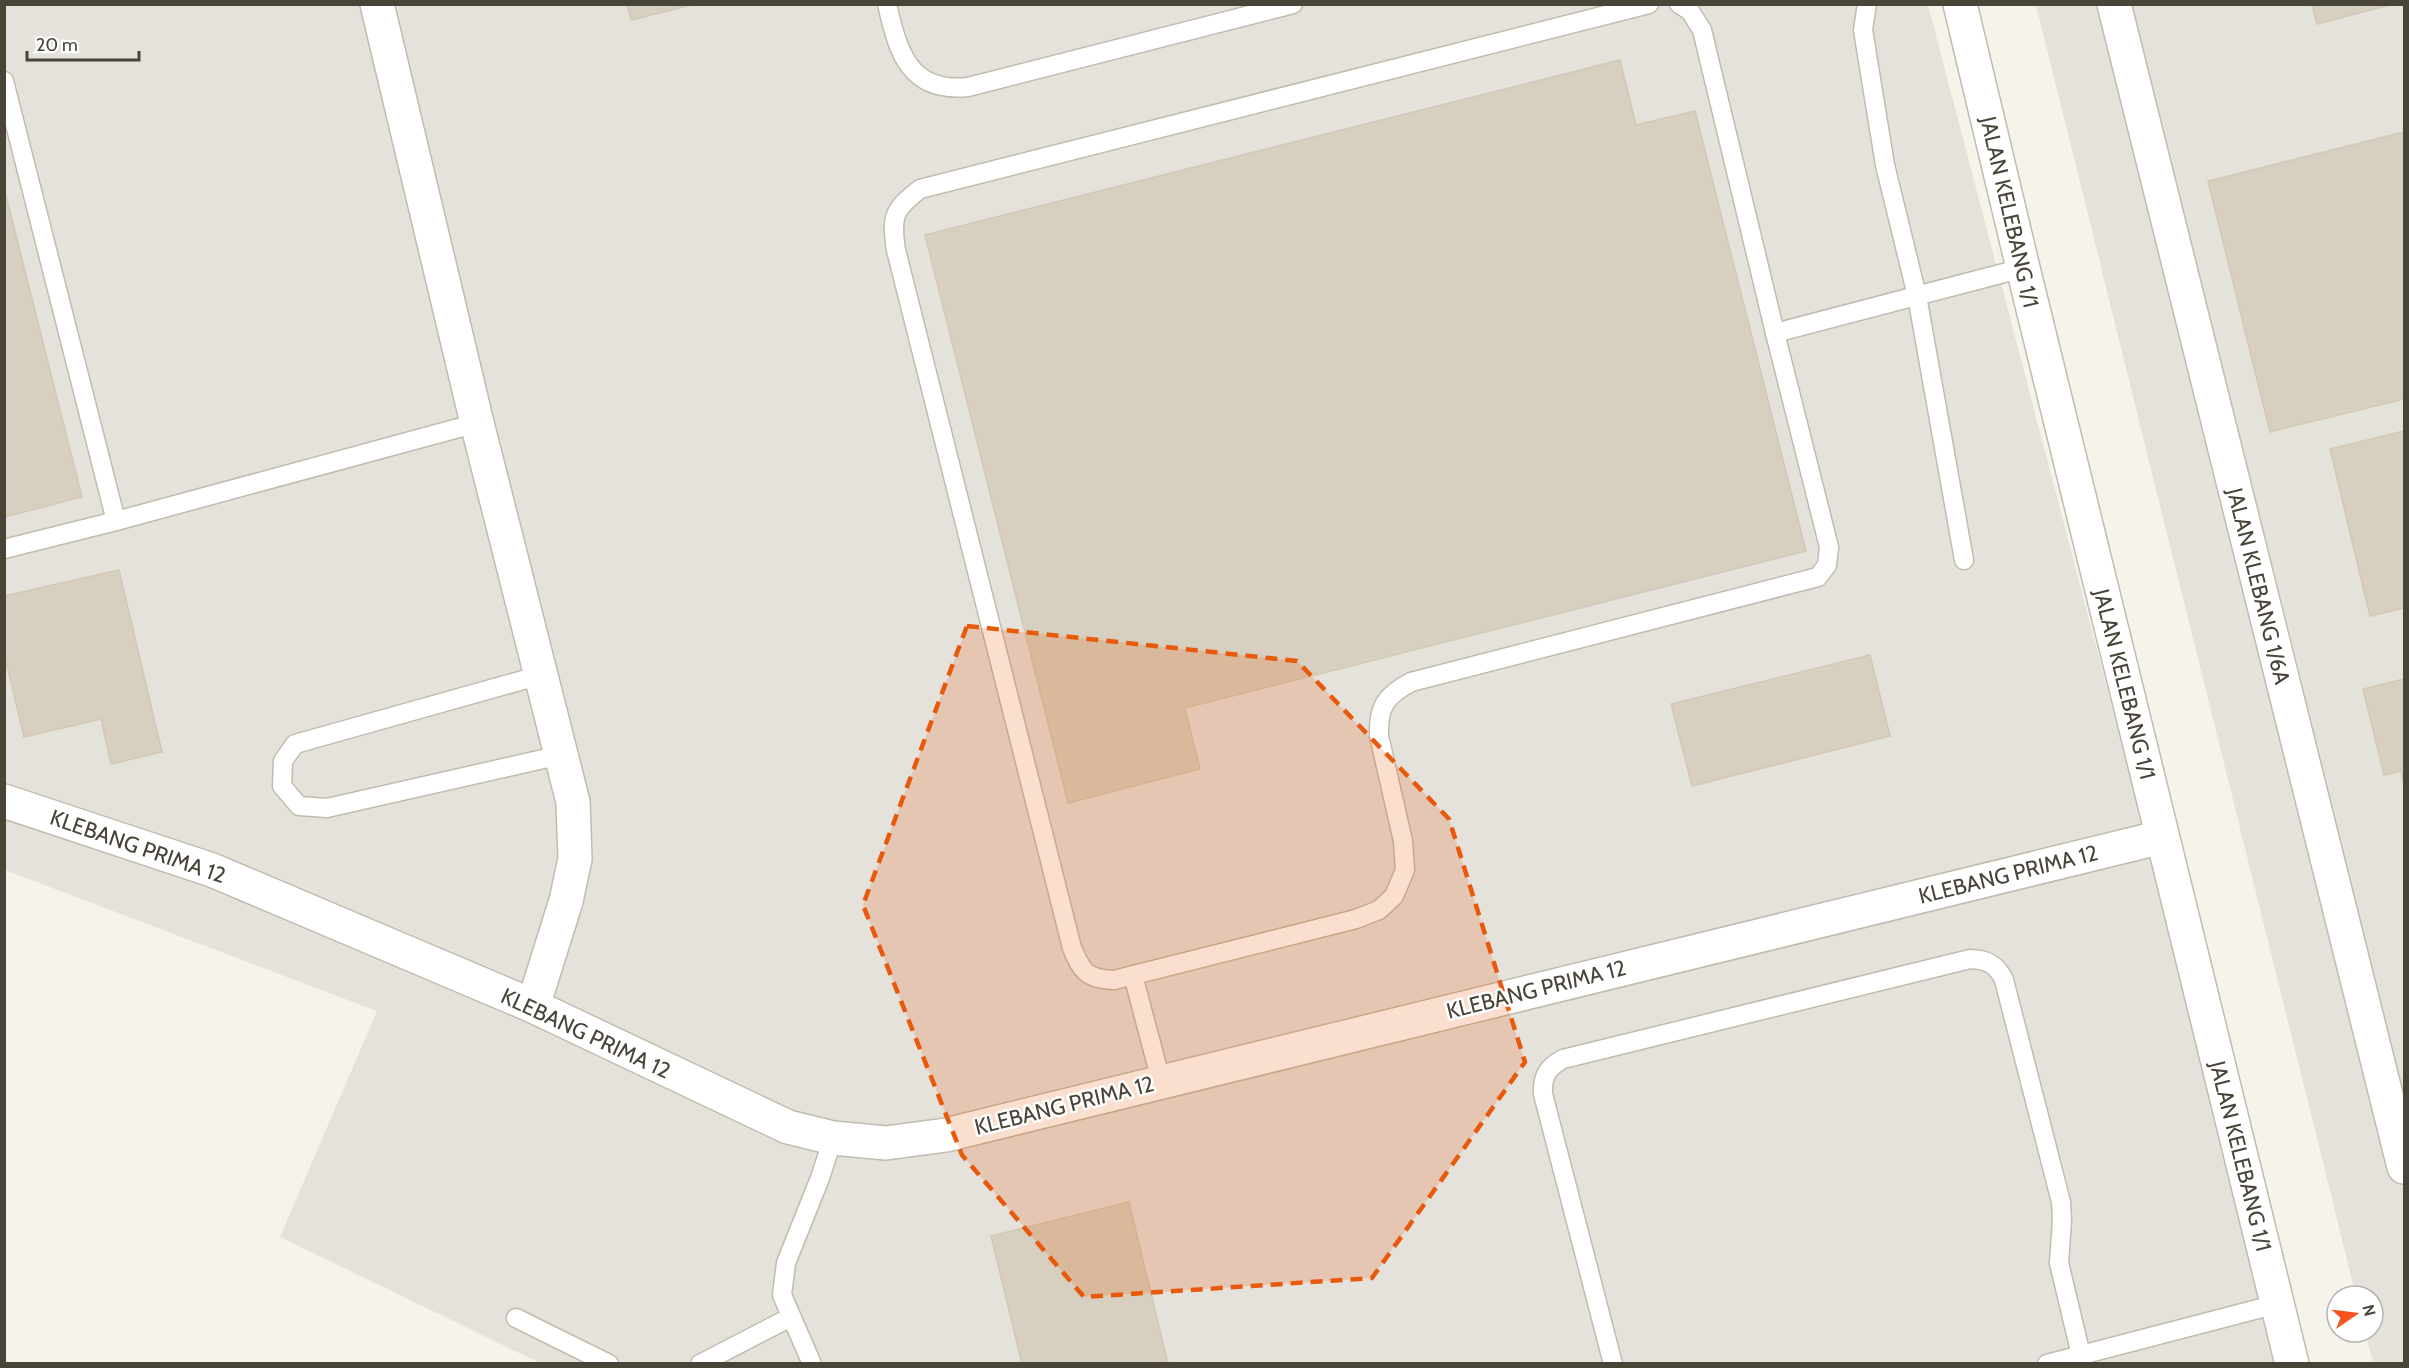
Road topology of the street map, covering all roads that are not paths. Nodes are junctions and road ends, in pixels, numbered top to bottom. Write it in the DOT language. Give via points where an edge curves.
graph roads {
  1 [pos="377,4"];
  2 [pos="887,4"];
  3 [pos="1293,4"];
  4 [pos="1649,4"];
  5 [pos="1679,4"];
  6 [pos="1867,4"];
  7 [pos="1960,4"];
  8 [pos="2114,4"];
  9 [pos="4,81"];
  10 [pos="2023,268"];
  11 [pos="1917,296"];
  12 [pos="1774,333"];
  13 [pos="477,423"];
  14 [pos="116,521"];
  15 [pos="4,549"];
  16 [pos="1964,560"];
  17 [pos="541,675"];
  18 [pos="561,755"];
  19 [pos="4,801"];
  20 [pos="2162,837"];
  21 [pos="1133,975"];
  22 [pos="533,1006"];
  23 [pos="1161,1081"];
  24 [pos="833,1138"];
  25 [pos="2404,1167"];
  26 [pos="2277,1304"];
  27 [pos="791,1317"];
  28 [pos="516,1318"];
  29 [pos="2081,1355"];
  30 [pos="609,1364"];
  31 [pos="700,1364"];
  32 [pos="812,1364"];
  33 [pos="1613,1364"];
  34 [pos="2047,1364"];
  35 [pos="2292,1364"];
  1 -- 13 [label="street"];
  2 -- 3 [label="lane" via="896,42 906,62 918,76 950,89"];
  4 -- 21 [label="lane" via="920,189 901,204 893,225 896,250 1072,948 1080,968 1096,980"];
  5 -- 12 [label="lane" via="1690,11 1702,30"];
  6 -- 11 [label="lane" via="1863,30 1885,165"];
  7 -- 10 [label="street, JALAN KELEBANG 1/1"];
  8 -- 25 [label="street, JALAN KLEBANG 1/6A"];
  9 -- 14 [label="lane"];
  10 -- 11 [label="lane"];
  10 -- 20 [label="street, JALAN KELEBANG 1/1"];
  11 -- 12 [label="lane"];
  11 -- 16 [label="lane"];
  12 -- 21 [label="lane" via="1829,547 1827,564 1818,577 1411,682 1396,690 1384,703 1379,719 1379,736 1403,841 1405,870 1394,896 1379,910 1356,919"];
  13 -- 14 [label="lane"];
  13 -- 17 [label="street"];
  14 -- 15 [label="lane"];
  17 -- 18 [label="street"];
  17 -- 18 [label="lane" via="295,744 283,761 282,786 299,806 327,808"];
  18 -- 22 [label="street" via="573,802 574,859 566,901"];
  19 -- 22 [label="street, KLEBANG PRIMA 12" via="212,870"];
  20 -- 23 [label="street, KLEBANG PRIMA 12"];
  20 -- 26 [label="street, JALAN KELEBANG 1/1"];
  21 -- 23 [label="lane"];
  22 -- 24 [label="street, KLEBANG PRIMA 12" via="788,1127"];
  23 -- 24 [label="street, KLEBANG PRIMA 12" via="946,1135 886,1143"];
  24 -- 27 [label="lane" via="786,1263 782,1295"];
  26 -- 29 [label="lane"];
  26 -- 35 [label="street, JALAN KELEBANG 1/1"];
  27 -- 31 [label="lane"];
  27 -- 32 [label="lane"];
  28 -- 30 [label="lane"];
  29 -- 33 [label="lane" via="2059,1263 2061,1202 2004,980 1991,963 1970,959 1563,1059 1546,1072 1543,1094"];
  29 -- 34 [label="lane"];
}
